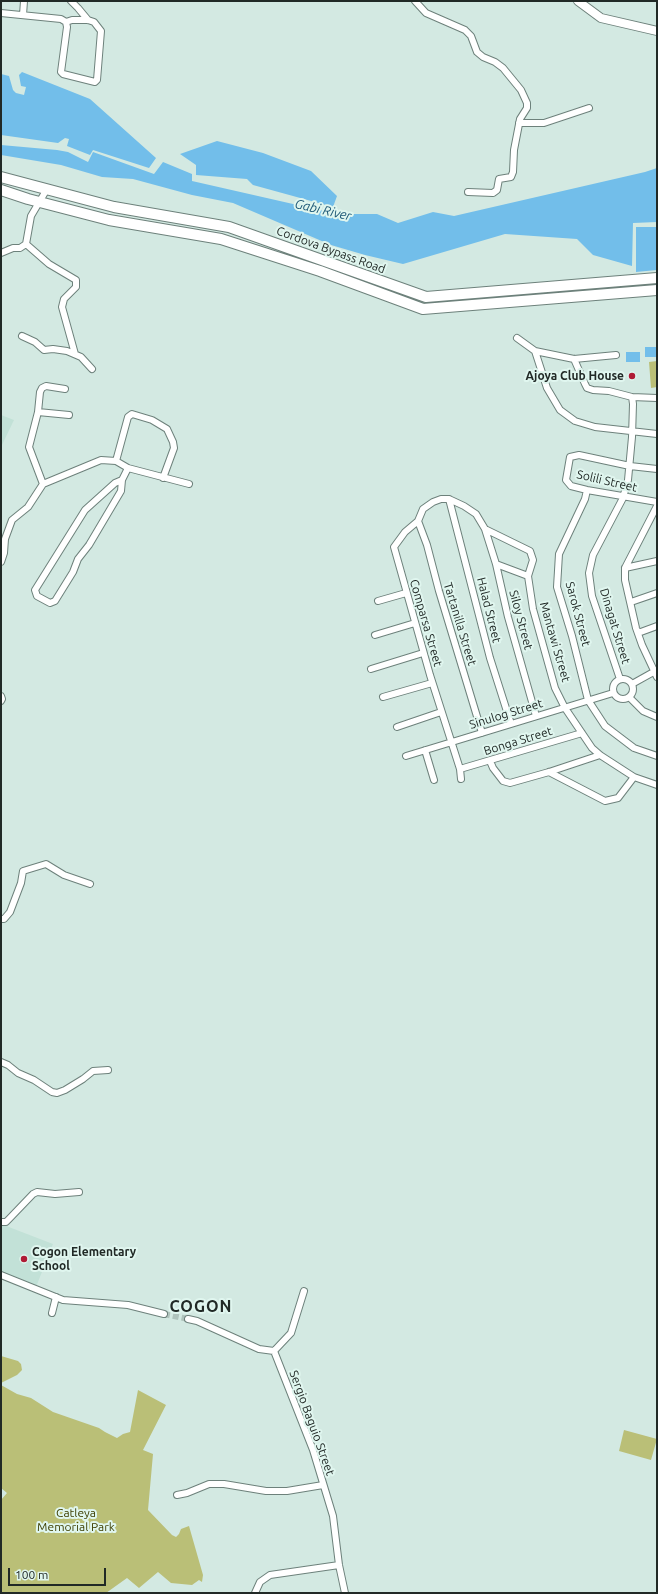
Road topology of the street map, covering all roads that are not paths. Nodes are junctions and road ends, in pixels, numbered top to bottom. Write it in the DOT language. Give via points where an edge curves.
graph roads {
  1 [pos="24,1"];
  2 [pos="71,1"];
  3 [pos="415,1"];
  4 [pos="578,1"];
  5 [pos="1,13"];
  6 [pos="23,15"];
  7 [pos="88,20"];
  8 [pos="66,22"];
  9 [pos="657,31"];
  10 [pos="589,108"];
  11 [pos="520,123"];
  12 [pos="1,177"];
  13 [pos="47,189"];
  14 [pos="1,190"];
  15 [pos="468,192"];
  16 [pos="39,202"];
  17 [pos="26,244"];
  18 [pos="1,253"];
  19 [pos="657,278"];
  20 [pos="657,290"];
  21 [pos="22,336"];
  22 [pos="517,338"];
  23 [pos="535,350"];
  24 [pos="75,354"];
  25 [pos="616,355"];
  26 [pos="574,359"];
  27 [pos="92,369"];
  28 [pos="65,389"];
  29 [pos="632,397"];
  30 [pos="657,398"];
  31 [pos="38,412"];
  32 [pos="69,415"];
  33 [pos="632,432"];
  34 [pos="657,434"];
  35 [pos="116,461"];
  36 [pos="630,466"];
  37 [pos="128,468"];
  38 [pos="657,469"];
  39 [pos="163,478"];
  40 [pos="122,480"];
  41 [pos="43,484"];
  42 [pos="189,484"];
  43 [pos="587,490"];
  44 [pos="623,498"];
  45 [pos="449,499"];
  46 [pos="657,502"];
  47 [pos="657,506"];
  48 [pos="418,521"];
  49 [pos="485,529"];
  50 [pos="1,533"];
  51 [pos="5,539"];
  52 [pos="657,561"];
  53 [pos="1,562"];
  54 [pos="496,564"];
  55 [pos="625,568"];
  56 [pos="528,576"];
  57 [pos="406,593"];
  58 [pos="657,593"];
  59 [pos="378,601"];
  60 [pos="631,602"];
  61 [pos="415,623"];
  62 [pos="657,626"];
  63 [pos="638,633"];
  64 [pos="374,635"];
  65 [pos="424,653"];
  66 [pos="371,669"];
  67 [pos="656,673"];
  68 [pos="620,679"];
  69 [pos="432,683"];
  70 [pos="632,684"];
  71 [pos="613,693"];
  72 [pos="1,696"];
  73 [pos="383,697"];
  74 [pos="629,697"];
  75 [pos="588,700"];
  76 [pos="1,701"];
  77 [pos="566,708"];
  78 [pos="441,712"];
  79 [pos="536,716"];
  80 [pos="657,717"];
  81 [pos="511,724"];
  82 [pos="397,727"];
  83 [pos="482,733"];
  84 [pos="582,733"];
  85 [pos="450,743"];
  86 [pos="425,750"];
  87 [pos="600,755"];
  88 [pos="406,756"];
  89 [pos="657,756"];
  90 [pos="490,761"];
  91 [pos="460,769"];
  92 [pos="550,772"];
  93 [pos="634,777"];
  94 [pos="461,779"];
  95 [pos="434,780"];
  96 [pos="657,785"];
  97 [pos="90,884"];
  98 [pos="1,919"];
  99 [pos="1,1062"];
  100 [pos="108,1070"];
  101 [pos="79,1192"];
  102 [pos="1,1222"];
  103 [pos="1,1275"];
  104 [pos="304,1291"];
  105 [pos="56,1297"];
  106 [pos="52,1313"];
  107 [pos="164,1314"];
  108 [pos="188,1319"];
  109 [pos="274,1351"];
  110 [pos="323,1485"];
  111 [pos="176,1495"];
  112 [pos="339,1566"];
  113 [pos="255,1593"];
  114 [pos="345,1593"];
  1 -- 6 [label="street"];
  2 -- 7 [label="street"];
  3 -- 11 [label="street" via="426,13 465,30 477,52 502,68 521,90 527,108"];
  4 -- 9 [label="street" via="601,18"];
  5 -- 6 [label="street"];
  6 -- 8 [label="street" via="61,19"];
  7 -- 8 [label="street"];
  7 -- 8 [label="street" via="94,22 102,31 97,80 93,82 61,72"];
  10 -- 11 [label="street" via="544,123"];
  11 -- 15 [label="street" via="511,177 499,179 497,190 493,193"];
  12 -- 13 [label="main road, Cordova Bypass Road"];
  13 -- 16 [label="street"];
  13 -- 19 [label="main road, Cordova Bypass Road" via="114,207 229,227 426,297"];
  14 -- 16 [label="main road, Cordova Bypass Road"];
  16 -- 17 [label="street" via="31,216"];
  16 -- 20 [label="main road, Cordova Bypass Road" via="109,220 221,239 424,308"];
  17 -- 18 [label="street"];
  17 -- 24 [label="street" via="49,264 76,280 76,287 64,298 62,307"];
  21 -- 24 [label="street" via="44,350 53,349"];
  22 -- 23 [label="street"];
  23 -- 26 [label="street"];
  23 -- 33 [label="street" via="547,388 560,410 575,421 595,427"];
  24 -- 27 [label="street"];
  25 -- 26 [label="street"];
  26 -- 29 [label="street" via="587,388"];
  28 -- 31 [label="street" via="46,386 42,388"];
  29 -- 30 [label="street"];
  29 -- 33 [label="street, Dinagat Street"];
  31 -- 32 [label="street"];
  31 -- 41 [label="street" via="29,447"];
  33 -- 34 [label="street"];
  33 -- 36 [label="street, Dinagat Street"];
  35 -- 37 [label="street"];
  35 -- 39 [label="street" via="128,417 132,414 152,420 166,429 173,442 174,448"];
  35 -- 41 [label="street" via="101,460"];
  36 -- 38 [label="street"];
  36 -- 43 [label="street, Solili Street" via="580,455 570,457 566,480 571,486"];
  36 -- 44 [label="street, Dinagat Street"];
  37 -- 39 [label="street"];
  37 -- 40 [label="street"];
  39 -- 42 [label="street"];
  40 -- 40 [label="street" via="115,483 85,510 35,590 37,596 50,602 55,601 121,491"];
  41 -- 51 [label="street" via="28,507 13,518"];
  43 -- 44 [label="street, Solili Street"];
  43 -- 75 [label="street, Sarok Street" via="559,554 557,587"];
  44 -- 46 [label="street, Solili Street"];
  44 -- 68 [label="street, Dinagat Street" via="593,554 590,573 592,596"];
  45 -- 48 [label="street, Comparsa Street" via="441,498 423,509"];
  45 -- 49 [label="street" via="476,514"];
  45 -- 81 [label="street, Halad Street" via="490,658"];
  47 -- 55 [label="street"];
  48 -- 57 [label="street, Comparsa Street" via="405,532 394,547"];
  48 -- 83 [label="street, Tartanilla Street"];
  49 -- 54 [label="street, Siloy Street"];
  49 -- 56 [label="street" via="530,551 533,560"];
  50 -- 51 [label="street"];
  51 -- 53 [label="street"];
  52 -- 55 [label="street"];
  54 -- 56 [label="street"];
  54 -- 79 [label="street, Siloy Street"];
  55 -- 60 [label="street" via="625,580"];
  56 -- 77 [label="street, Mantawi Street" via="533,609 548,666"];
  57 -- 59 [label="street"];
  57 -- 61 [label="street, Comparsa Street"];
  58 -- 60 [label="street"];
  60 -- 63 [label="street"];
  61 -- 64 [label="street"];
  61 -- 65 [label="street, Comparsa Street"];
  62 -- 63 [label="street"];
  63 -- 67 [label="street"];
  65 -- 66 [label="street"];
  65 -- 69 [label="street, Comparsa Street"];
  67 -- 70 [label="street"];
  68 -- 70 [label="street" via="626,678"];
  68 -- 71 [label="street" via="613,685"];
  69 -- 73 [label="street"];
  69 -- 78 [label="street, Comparsa Street"];
  70 -- 74 [label="street" via="633,691"];
  71 -- 74 [label="street" via="619,698"];
  71 -- 75 [label="street, Sinulog Street"];
  72 -- 76 [label="street"];
  74 -- 80 [label="street" via="643,711"];
  75 -- 77 [label="street, Sinulog Street"];
  75 -- 89 [label="street, Sarok Street" via="605,726 634,748"];
  77 -- 79 [label="street, Sinulog Street"];
  77 -- 84 [label="street, Mantawi Street"];
  78 -- 82 [label="street"];
  78 -- 85 [label="street, Comparsa Street"];
  79 -- 81 [label="street, Sinulog Street"];
  81 -- 83 [label="street, Sinulog Street"];
  83 -- 85 [label="street, Sinulog Street"];
  84 -- 87 [label="street, Mantawi Street"];
  84 -- 90 [label="street, Bonga Street"];
  85 -- 86 [label="street, Sinulog Street"];
  85 -- 91 [label="street, Comparsa Street"];
  86 -- 88 [label="street, Sinulog Street"];
  86 -- 95 [label="street"];
  87 -- 92 [label="street"];
  87 -- 93 [label="street, Mantawi Street"];
  90 -- 91 [label="street, Bonga Street"];
  90 -- 92 [label="street" via="503,781 510,783"];
  91 -- 94 [label="street, Comparsa Street"];
  92 -- 93 [label="street" via="605,801 618,798"];
  93 -- 96 [label="street, Mantawi Street"];
  97 -- 98 [label="street" via="64,875 46,864 23,870 10,912"];
  99 -- 100 [label="street" via="57,1093 93,1071"];
  101 -- 102 [label="street" via="37,1192 6,1222"];
  103 -- 105 [label="street"];
  104 -- 109 [label="street" via="291,1333"];
  105 -- 106 [label="street"];
  105 -- 107 [label="street" via="63,1300 128,1305"];
  108 -- 109 [label="street" via="259,1349"];
  109 -- 110 [label="street, Sergio Baguio Street" via="313,1450"];
  110 -- 111 [label="street" via="287,1491 266,1491 209,1484"];
  110 -- 112 [label="street, Sergio Baguio Street" via="333,1516"];
  112 -- 113 [label="street" via="270,1575 260,1582"];
  112 -- 114 [label="street, Sergio Baguio Street"];
}
